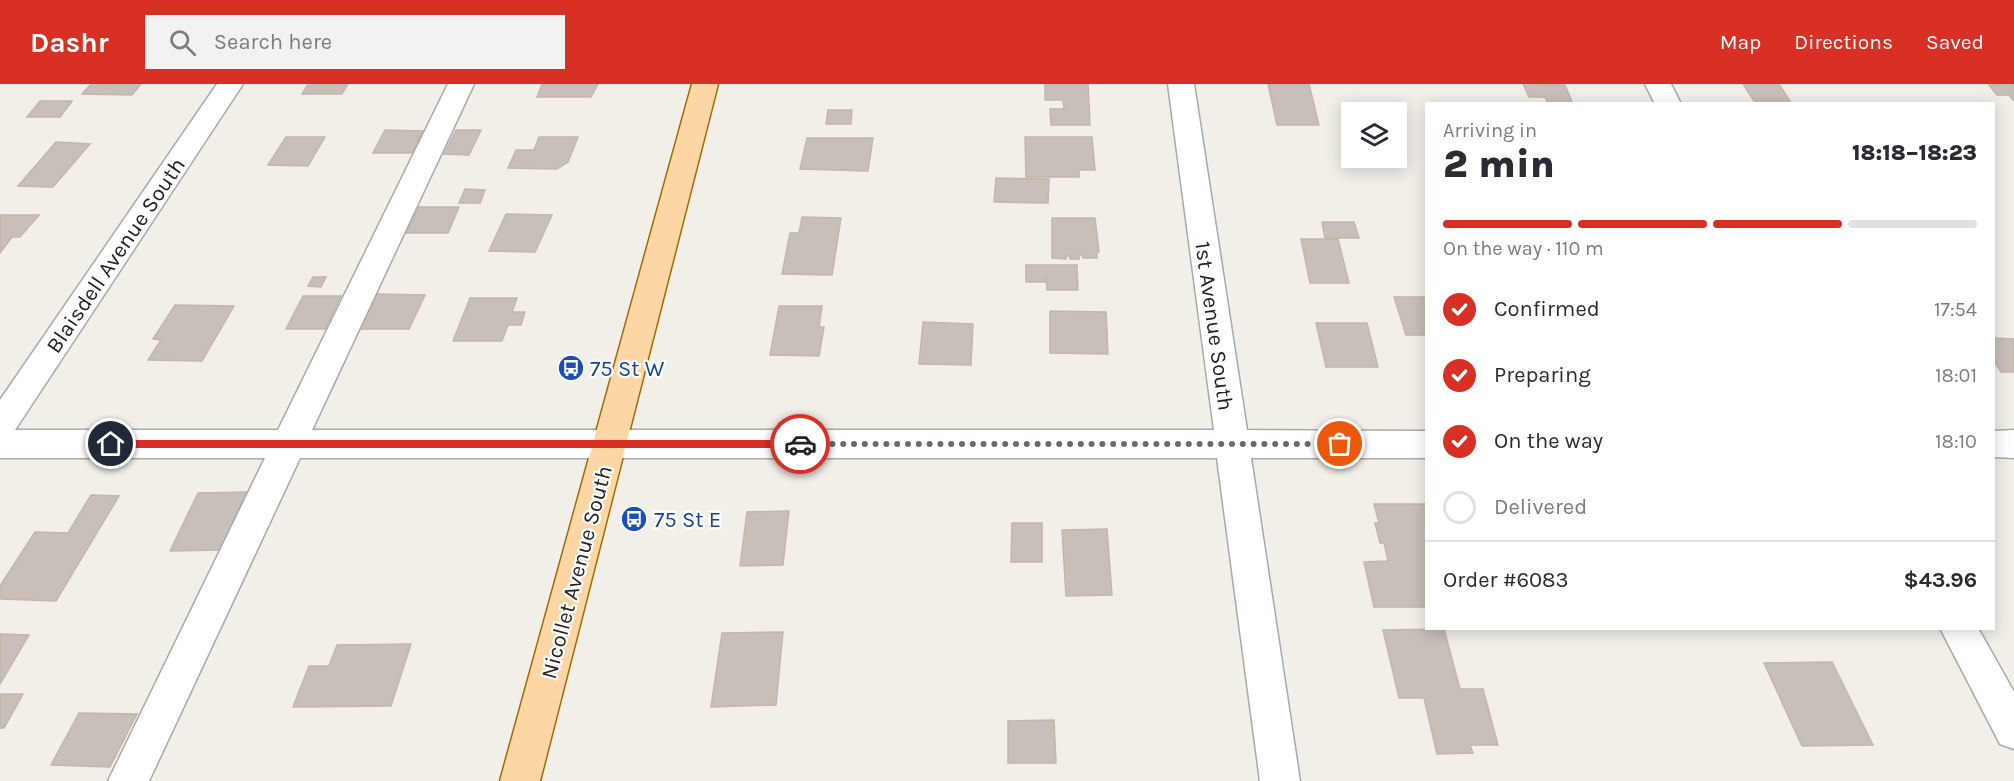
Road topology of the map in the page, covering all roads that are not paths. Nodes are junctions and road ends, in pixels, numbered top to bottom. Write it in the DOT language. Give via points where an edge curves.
graph roads {
  1 [pos="230,84"];
  2 [pos="460,84"];
  3 [pos="705,84"];
  4 [pos="1181,84"];
  5 [pos="1658,84"];
  6 [pos="1667,102"];
  7 [pos="0,426"];
  8 [pos="0,444"];
  9 [pos="288,444"];
  10 [pos="611,444"];
  11 [pos="1232,444"];
  12 [pos="1425,444"];
  13 [pos="1995,444"];
  14 [pos="2014,444"];
  15 [pos="1959,630"];
  16 [pos="2014,730"];
  17 [pos="128,781"];
  18 [pos="520,781"];
  19 [pos="1280,781"];
  1 -- 7 [label="street, Blaisdell Avenue South"];
  2 -- 9 [label="street"];
  3 -- 10 [label="main road, Nicollet Avenue South"];
  4 -- 11 [label="street, 1st Avenue South"];
  5 -- 6 [label="street"];
  8 -- 9 [label="street"];
  9 -- 10 [label="street"];
  9 -- 17 [label="street"];
  10 -- 11 [label="street"];
  10 -- 18 [label="main road, Nicollet Avenue South"];
  11 -- 12 [label="street"];
  11 -- 19 [label="street, 1st Avenue South"];
  13 -- 14 [label="street"];
  15 -- 16 [label="street"];
}
